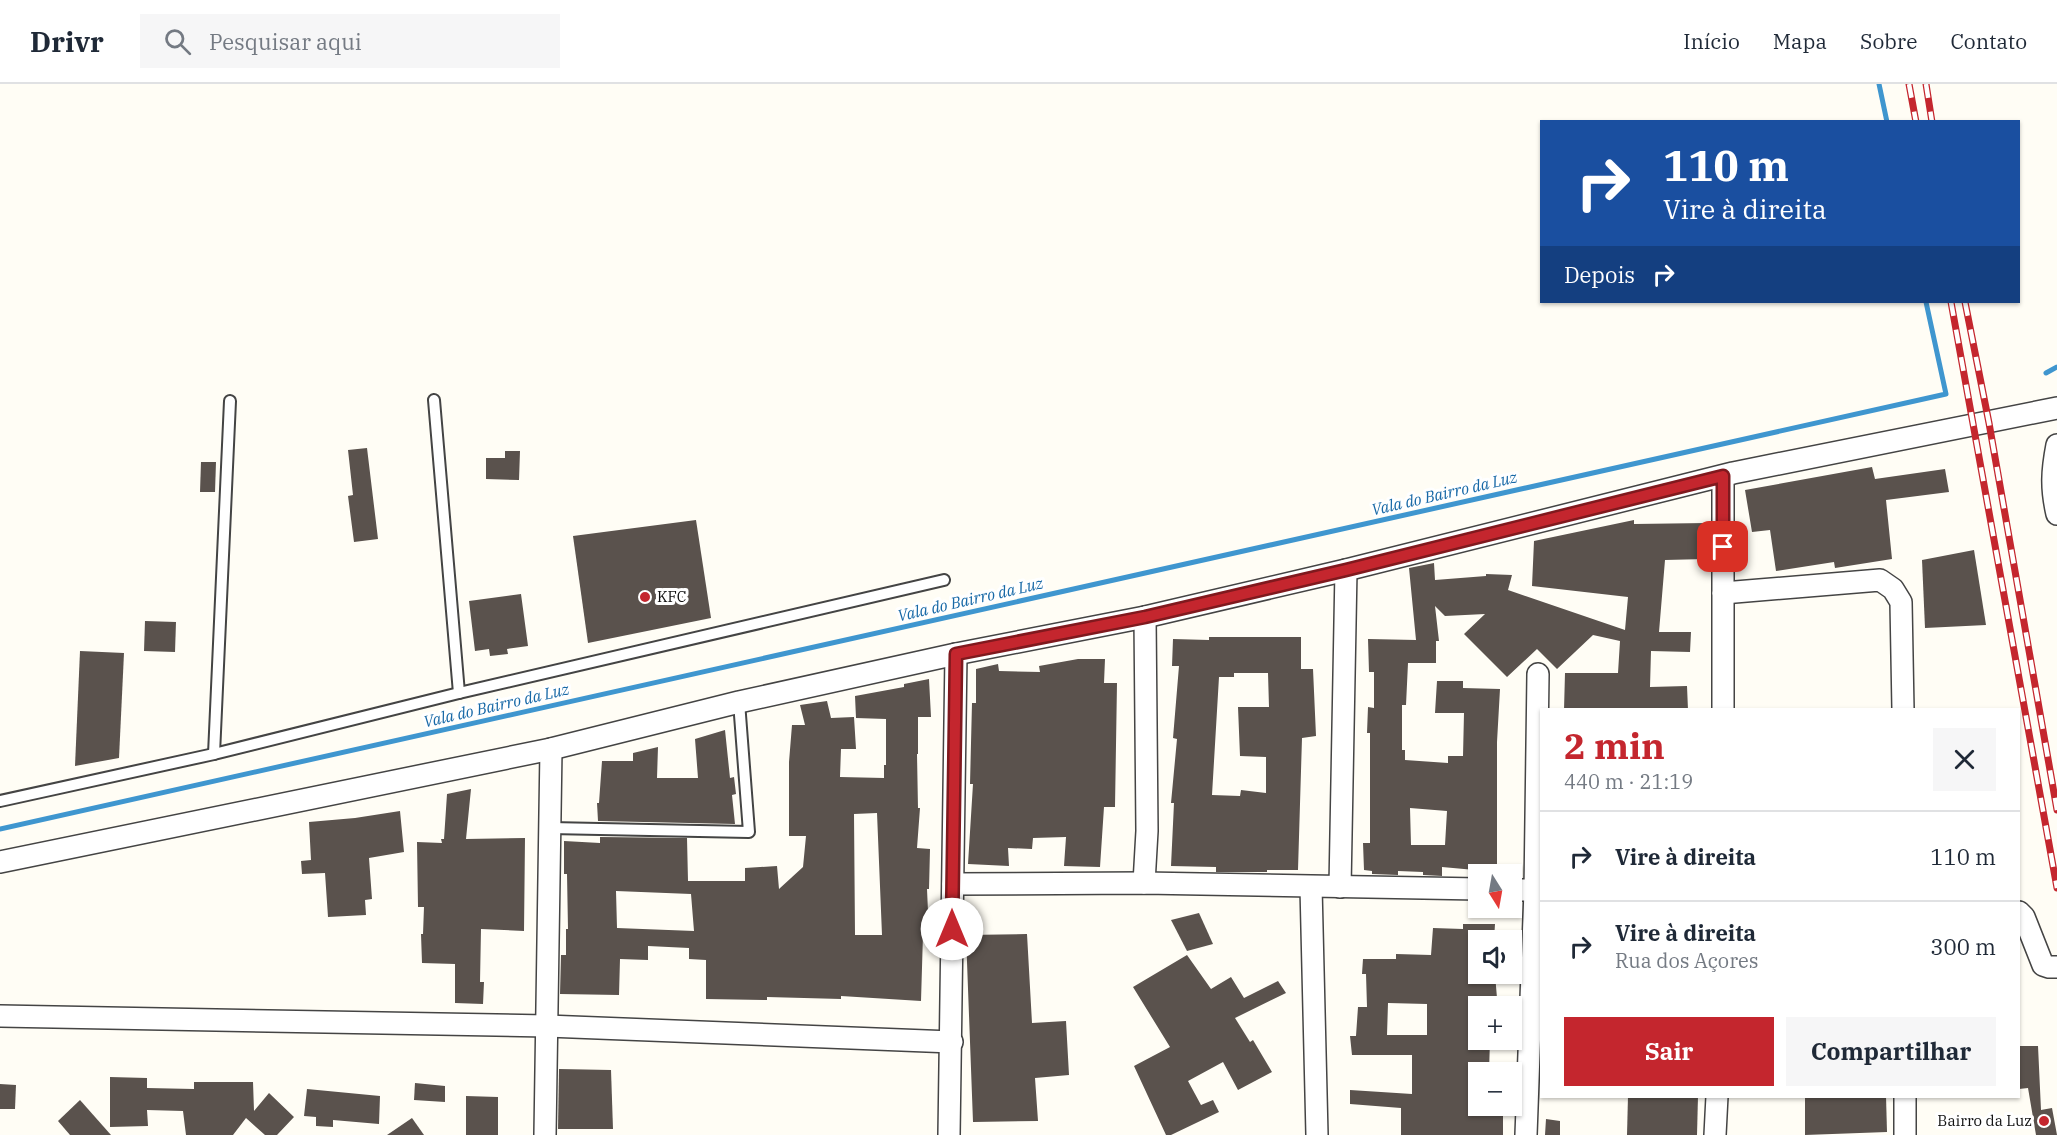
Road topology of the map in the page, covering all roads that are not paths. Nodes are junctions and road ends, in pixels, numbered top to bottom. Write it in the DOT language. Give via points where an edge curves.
graph roads {
  1 [pos="434,400"];
  2 [pos="230,401"];
  3 [pos="2057,408"];
  4 [pos="2057,445"];
  5 [pos="1723,476"];
  6 [pos="2057,514"];
  7 [pos="1346,570"];
  8 [pos="944,580"];
  9 [pos="1723,592"];
  10 [pos="1145,617"];
  11 [pos="956,654"];
  12 [pos="1538,674"];
  13 [pos="459,693"];
  14 [pos="739,702"];
  15 [pos="1723,708"];
  16 [pos="1903,708"];
  17 [pos="551,749"];
  18 [pos="214,754"];
  19 [pos="0,801"];
  20 [pos="550,828"];
  21 [pos="0,862"];
  22 [pos="1144,883"];
  23 [pos="953,884"];
  24 [pos="1311,887"];
  25 [pos="1340,887"];
  26 [pos="1468,889"];
  27 [pos="1522,890"];
  28 [pos="1538,890"];
  29 [pos="2020,913"];
  30 [pos="2057,967"];
  31 [pos="0,1016"];
  32 [pos="547,1026"];
  33 [pos="952,1042"];
  34 [pos="1717,1098"];
  35 [pos="1905,1098"];
  36 [pos="545,1135"];
  37 [pos="949,1135"];
  38 [pos="1317,1135"];
  39 [pos="1526,1135"];
  40 [pos="1715,1135"];
  41 [pos="1905,1135"];
  1 -- 13 [label="lane"];
  2 -- 18 [label="lane"];
  3 -- 5 [label="street"];
  4 -- 6 [label="street" via="2052,492"];
  5 -- 7 [label="street"];
  5 -- 9 [label="street"];
  7 -- 10 [label="street"];
  7 -- 25 [label="street"];
  8 -- 13 [label="lane"];
  9 -- 15 [label="street"];
  9 -- 16 [label="street" via="1880,580 1893,589 1900,602"];
  10 -- 11 [label="street"];
  10 -- 22 [label="street"];
  11 -- 14 [label="street"];
  11 -- 23 [label="street"];
  12 -- 28 [label="street"];
  13 -- 18 [label="lane"];
  14 -- 17 [label="street"];
  14 -- 20 [label="lane" via="749,832"];
  17 -- 20 [label="street"];
  17 -- 21 [label="street"];
  18 -- 19 [label="lane"];
  20 -- 32 [label="street"];
  22 -- 23 [label="street"];
  22 -- 24 [label="street"];
  23 -- 33 [label="street"];
  24 -- 25 [label="street"];
  24 -- 38 [label="street"];
  25 -- 26 [label="street"];
  27 -- 28 [label="street"];
  28 -- 39 [label="street"];
  29 -- 30 [label="street" via="2043,965"];
  31 -- 32 [label="street"];
  32 -- 33 [label="street"];
  32 -- 36 [label="street"];
  33 -- 37 [label="street"];
  34 -- 40 [label="street"];
  35 -- 41 [label="street"];
}
